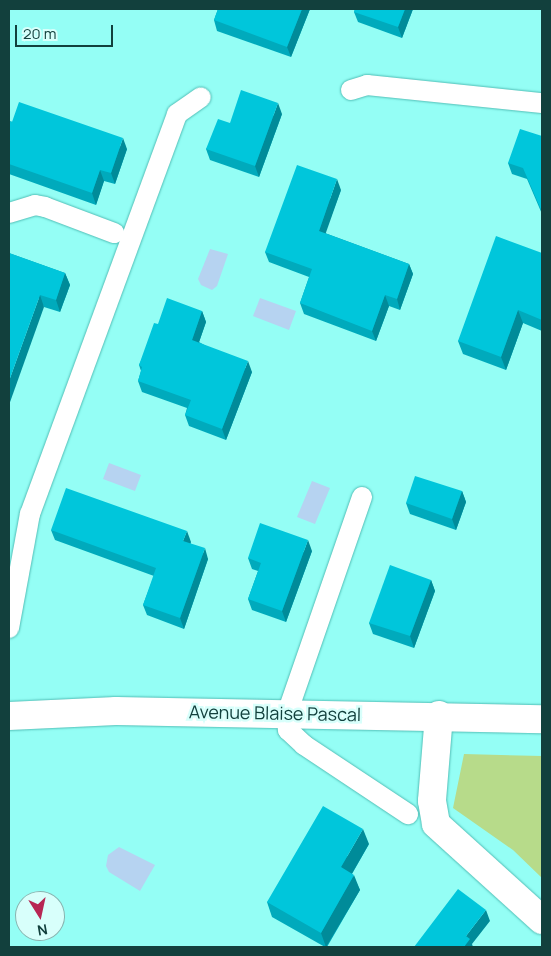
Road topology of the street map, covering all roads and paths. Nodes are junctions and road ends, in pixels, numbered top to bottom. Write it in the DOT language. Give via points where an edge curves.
graph roads {
  1 [pos="351,90"];
  2 [pos="201,97"];
  3 [pos="542,103"];
  4 [pos="9,213"];
  5 [pos="114,233"];
  6 [pos="362,497"];
  7 [pos="9,628"];
  8 [pos="287,713"];
  9 [pos="9,716"];
  10 [pos="439,716"];
  11 [pos="542,719"];
  12 [pos="408,814"];
  13 [pos="542,920"];
  1 -- 3 [label="lane" via="367,85"];
  2 -- 7 [label="lane" via="177,114 30,514"];
  4 -- 5 [label="lane" via="35,205"];
  6 -- 8 [label="lane"];
  8 -- 9 [label="main road, Avenue Blaise Pascal" via="116,711"];
  8 -- 10 [label="main road, Avenue Blaise Pascal"];
  8 -- 12 [label="lane" via="288,730 304,745"];
  10 -- 11 [label="main road, Avenue Blaise Pascal"];
  10 -- 13 [label="main road" via="432,801 436,824"];
}
